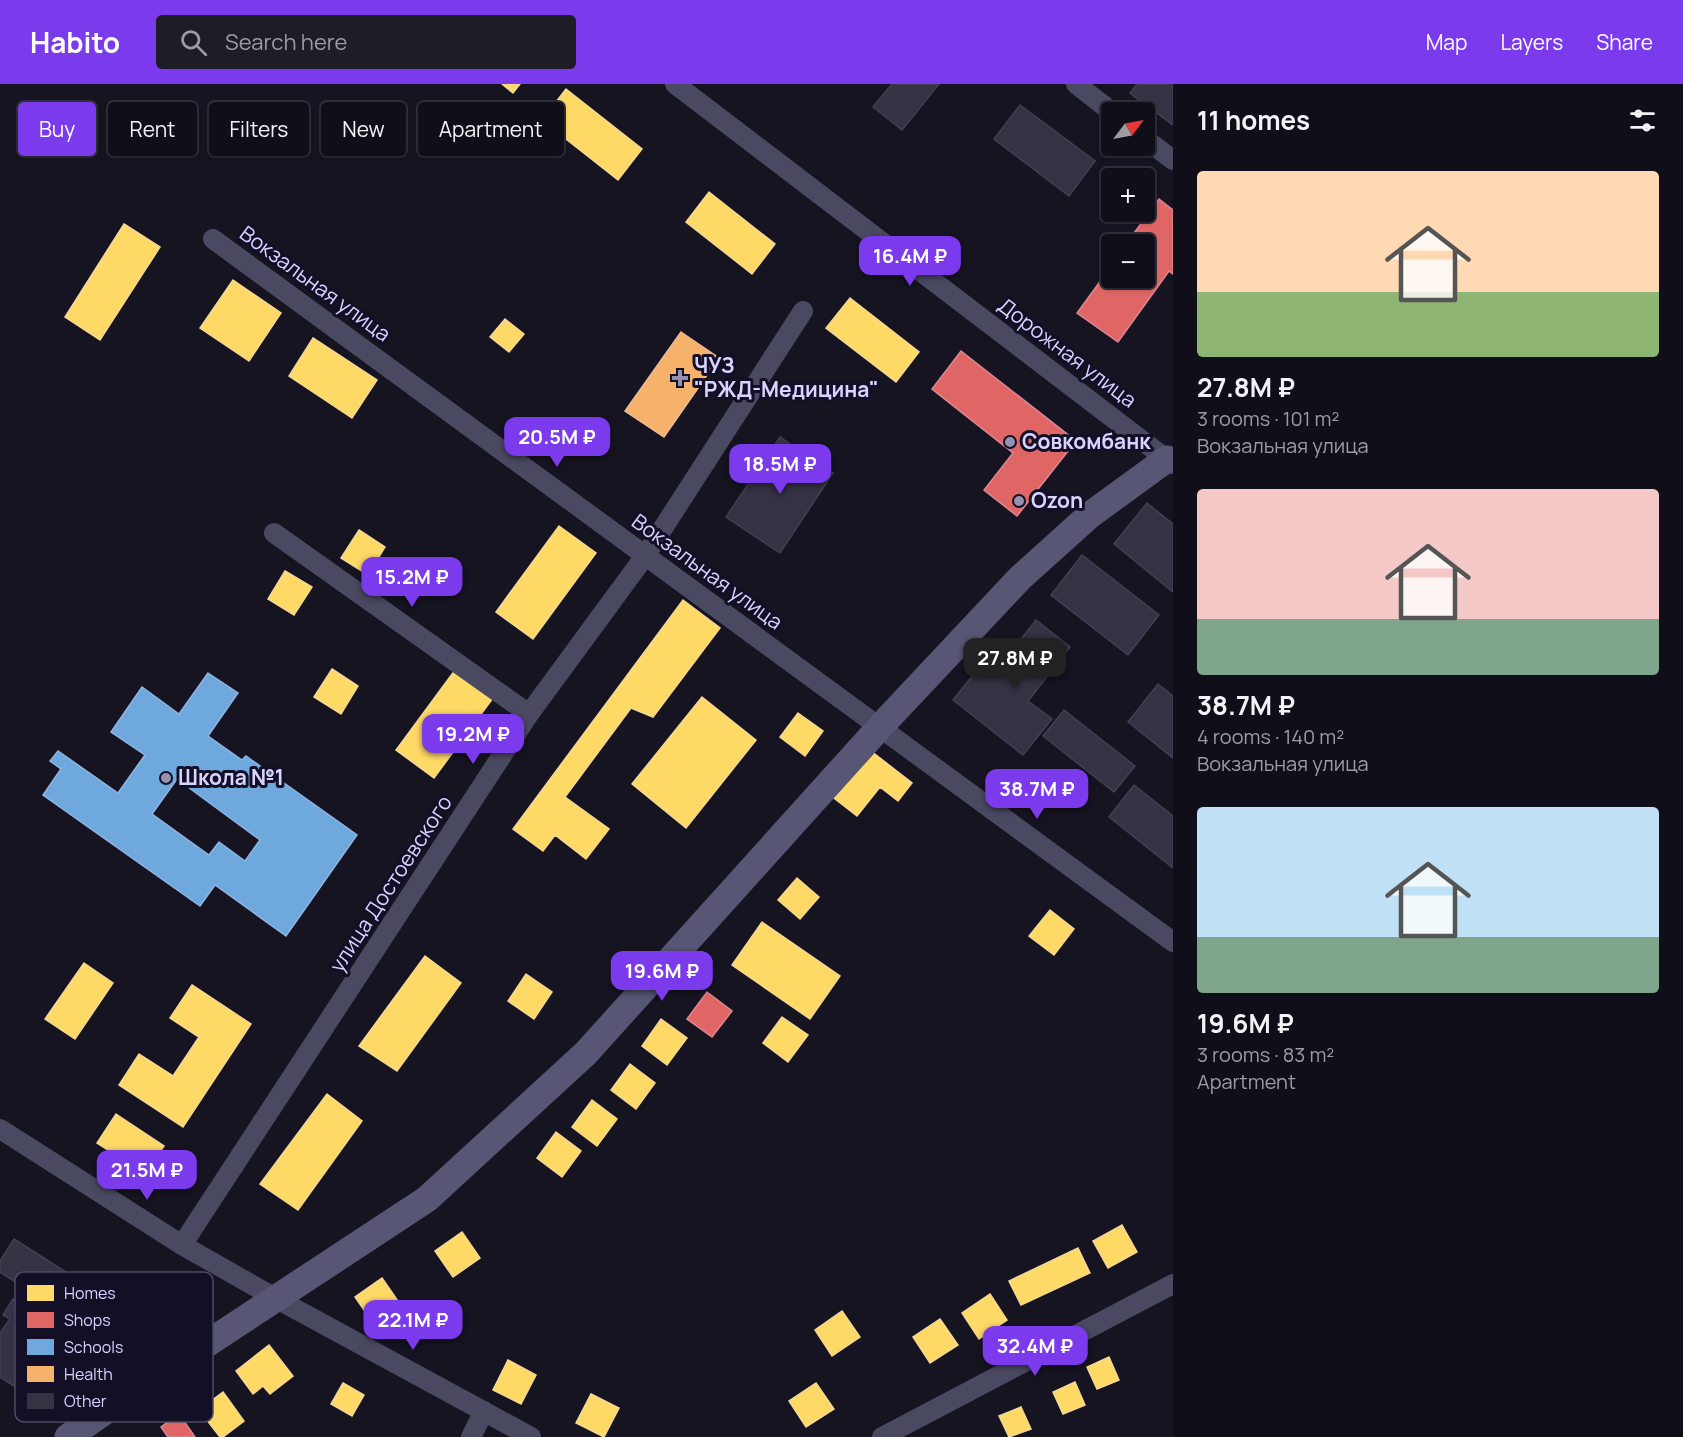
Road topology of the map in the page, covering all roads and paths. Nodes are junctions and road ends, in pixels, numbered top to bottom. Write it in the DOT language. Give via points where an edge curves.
graph roads {
  1 [pos="675,84"];
  2 [pos="1076,84"];
  3 [pos="1101,103"];
  4 [pos="1155,146"];
  5 [pos="1173,160"];
  6 [pos="213,239"];
  7 [pos="803,311"];
  8 [pos="1171,458"];
  9 [pos="274,533"];
  10 [pos="645,556"];
  11 [pos="529,714"];
  12 [pos="879,728"];
  13 [pos="1173,942"];
  14 [pos="0,1130"];
  15 [pos="182,1245"];
  16 [pos="1173,1284"];
  17 [pos="277,1299"];
  18 [pos="213,1341"];
  19 [pos="484,1411"];
  20 [pos="90,1422"];
  21 [pos="68,1437"];
  22 [pos="471,1437"];
  23 [pos="531,1437"];
  24 [pos="882,1437"];
  1 -- 8 [label="street, Дорожная улица"];
  2 -- 3 [label="street"];
  4 -- 5 [label="street"];
  6 -- 10 [label="street, Вокзальная улица"];
  7 -- 10 [label="street, улица Достоевского"];
  8 -- 12 [label="main road" via="1090,515 1020,578"];
  9 -- 11 [label="street"];
  10 -- 11 [label="street, улица Достоевского"];
  10 -- 12 [label="street, Вокзальная улица"];
  11 -- 15 [label="street, улица Достоевского"];
  12 -- 13 [label="street, Вокзальная улица"];
  12 -- 17 [label="main road" via="585,1053 427,1199"];
  14 -- 15 [label="street"];
  15 -- 17 [label="street"];
  16 -- 24 [label="street"];
  17 -- 18 [label="main road"];
  17 -- 19 [label="street"];
  19 -- 22 [label="street"];
  19 -- 23 [label="street"];
  20 -- 21 [label="main road"];
}
